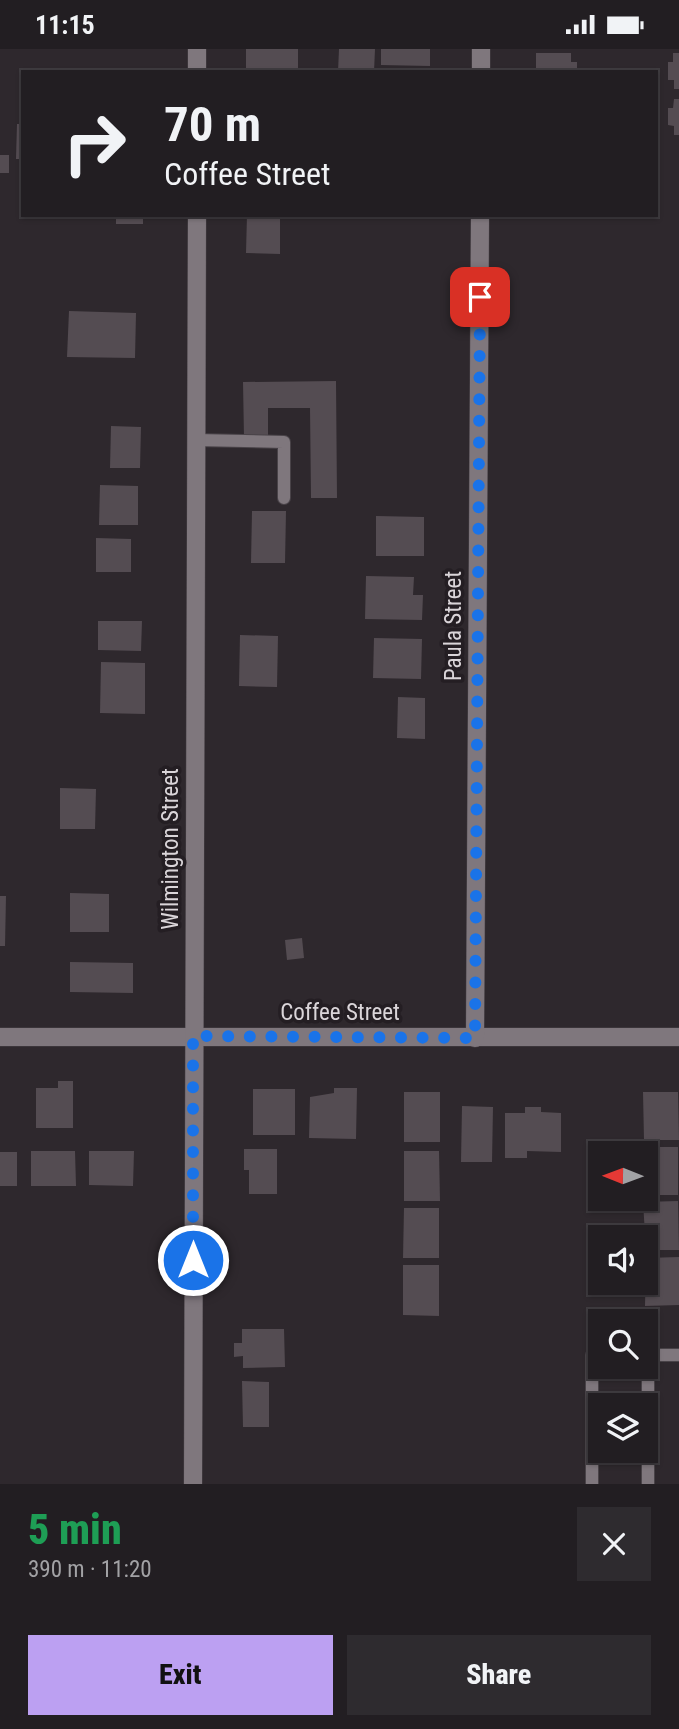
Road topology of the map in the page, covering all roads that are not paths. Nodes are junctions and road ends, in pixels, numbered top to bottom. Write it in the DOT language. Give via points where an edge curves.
graph roads {
  1 [pos="197,49"];
  2 [pos="481,49"];
  3 [pos="197,70"];
  4 [pos="481,70"];
  5 [pos="197,217"];
  6 [pos="480,217"];
  7 [pos="196,440"];
  8 [pos="284,498"];
  9 [pos="193,1036"];
  10 [pos="0,1037"];
  11 [pos="679,1037"];
  12 [pos="475,1038"];
  13 [pos="658,1355"];
  14 [pos="679,1355"];
  15 [pos="592,1379"];
  16 [pos="647,1379"];
  17 [pos="193,1484"];
  18 [pos="592,1484"];
  19 [pos="648,1484"];
  1 -- 3 [label="street"];
  2 -- 4 [label="street"];
  5 -- 7 [label="street, Wilmington Street"];
  6 -- 12 [label="street, Paula Street"];
  7 -- 8 [label="lane" via="284,442"];
  7 -- 9 [label="street, Wilmington Street"];
  9 -- 10 [label="street, Coffee Street"];
  9 -- 12 [label="street, Coffee Street"];
  9 -- 17 [label="street, Wilmington Street"];
  11 -- 12 [label="street, Coffee Street"];
  13 -- 14 [label="lane"];
  15 -- 18 [label="lane"];
  16 -- 19 [label="lane"];
}
